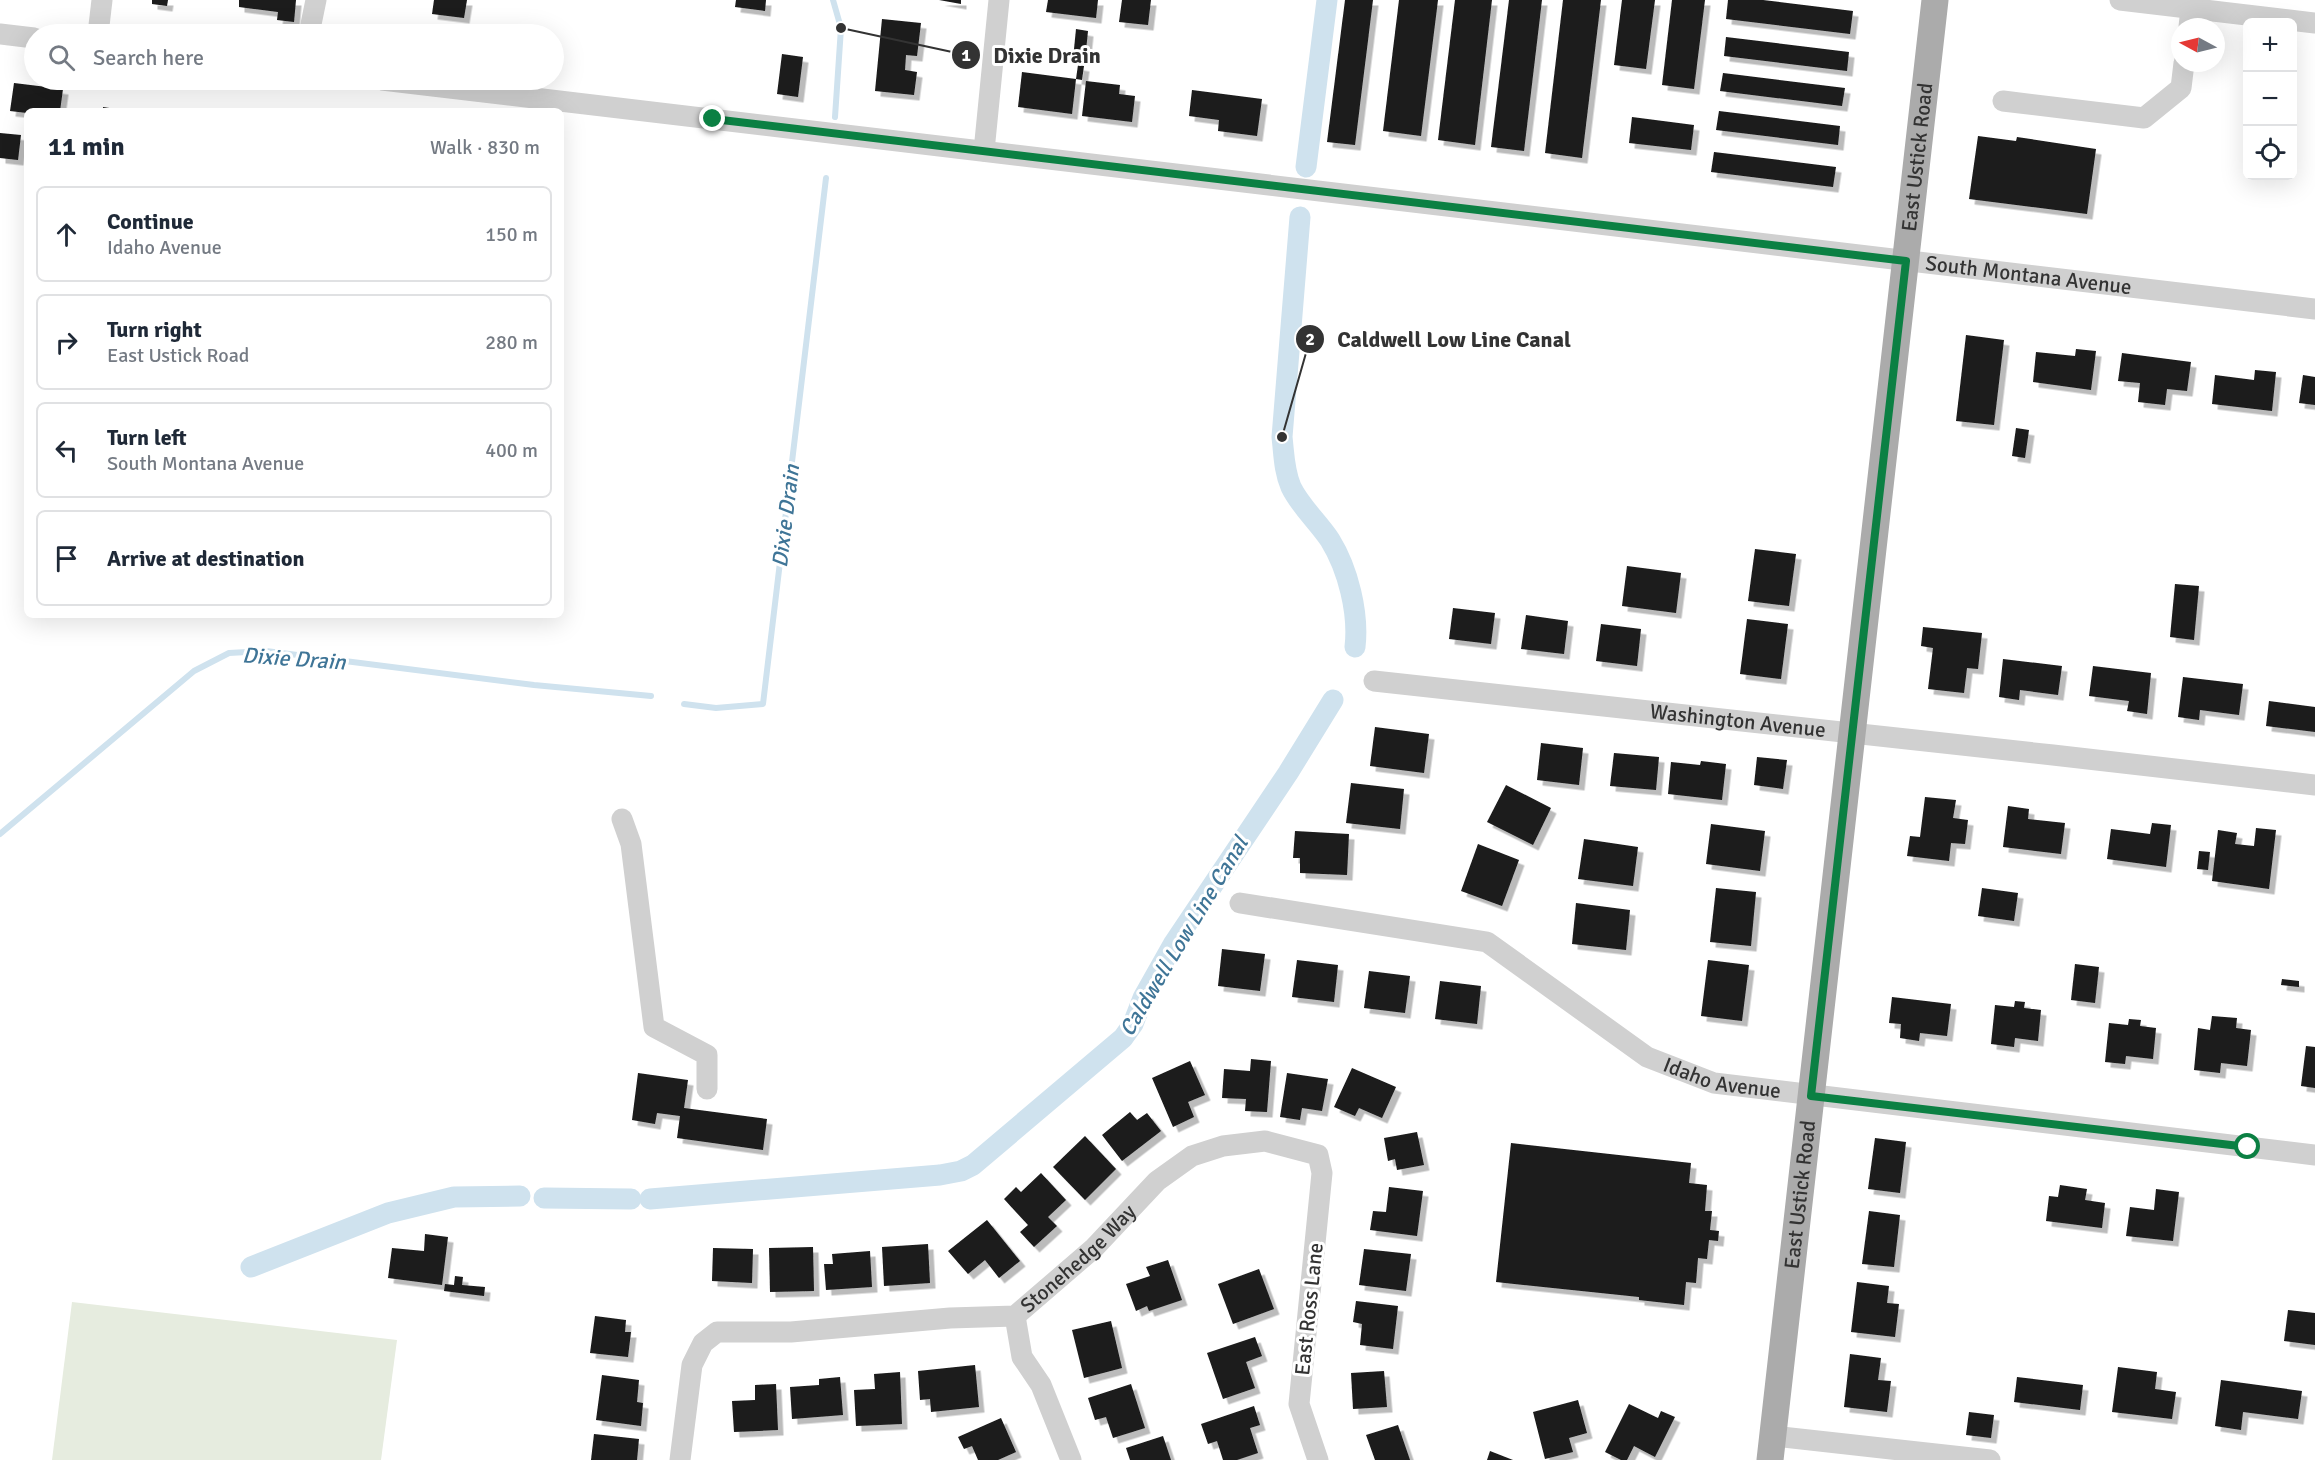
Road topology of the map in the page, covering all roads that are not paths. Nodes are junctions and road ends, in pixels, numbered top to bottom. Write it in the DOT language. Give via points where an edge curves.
graph roads {
  1 [pos="102,0"];
  2 [pos="316,0"];
  3 [pos="999,0"];
  4 [pos="1935,0"];
  5 [pos="2120,0"];
  6 [pos="2191,12"];
  7 [pos="2315,22"];
  8 [pos="99,24"];
  9 [pos="311,24"];
  10 [pos="0,34"];
  11 [pos="24,37"];
  12 [pos="2183,72"];
  13 [pos="467,90"];
  14 [pos="2003,101"];
  15 [pos="984,151"];
  16 [pos="1906,261"];
  17 [pos="2315,309"];
  18 [pos="1374,681"];
  19 [pos="1851,733"];
  20 [pos="2315,785"];
  21 [pos="622,819"];
  22 [pos="1240,903"];
  23 [pos="707,1089"];
  24 [pos="1811,1096"];
  25 [pos="1318,1155"];
  26 [pos="2315,1155"];
  27 [pos="1015,1316"];
  28 [pos="1772,1448"];
  29 [pos="680,1460"];
  30 [pos="1071,1460"];
  31 [pos="1318,1460"];
  32 [pos="1990,1460"];
  1 -- 8 [label="street"];
  2 -- 9 [label="street"];
  3 -- 15 [label="street"];
  4 -- 16 [label="main road, East Ustick Road"];
  5 -- 6 [label="street"];
  6 -- 7 [label="street"];
  10 -- 11 [label="street"];
  12 -- 14 [label="street" via="2181,88 2144,118"];
  13 -- 15 [label="street, South Montana Avenue"];
  15 -- 16 [label="street, South Montana Avenue"];
  16 -- 17 [label="street, South Montana Avenue"];
  16 -- 19 [label="main road, East Ustick Road"];
  18 -- 19 [label="street, Washington Avenue"];
  19 -- 20 [label="street, Washington Avenue"];
  19 -- 24 [label="main road, East Ustick Road"];
  21 -- 23 [label="street" via="631,844 654,1027 707,1055"];
  22 -- 24 [label="street, Idaho Avenue" via="1487,942 1647,1057 1714,1083"];
  24 -- 26 [label="street, Idaho Avenue"];
  24 -- 28 [label="main road, East Ustick Road"];
  25 -- 27 [label="street, Stonehedge Way" via="1265,1141 1223,1146 1192,1156 1157,1181 1094,1248"];
  25 -- 31 [label="street, East Ross Lane" via="1322,1173 1299,1404"];
  27 -- 29 [label="street, Stonehedge Way" via="790,1332 717,1332 703,1343 692,1365"];
  27 -- 30 [label="street" via="1022,1357 1041,1385"];
  28 -- 32 [label="street"];
}
